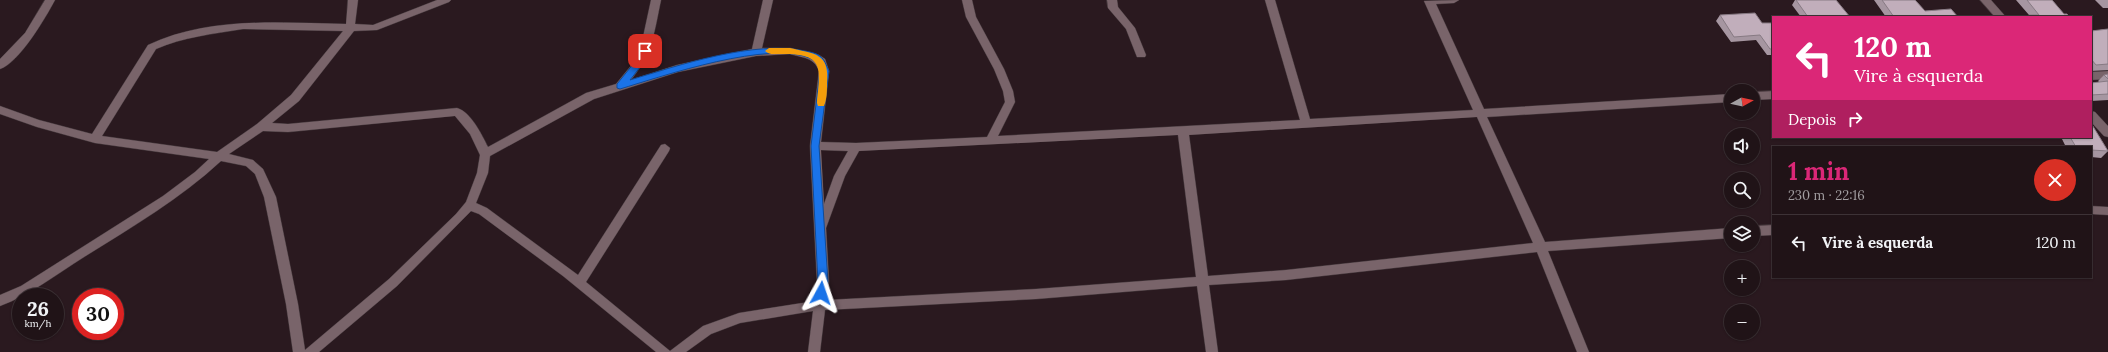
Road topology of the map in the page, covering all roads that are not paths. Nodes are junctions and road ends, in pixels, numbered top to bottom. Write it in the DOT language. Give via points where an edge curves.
graph roads {
  1 [pos="50,0"];
  2 [pos="353,0"];
  3 [pos="446,0"];
  4 [pos="656,0"];
  5 [pos="768,0"];
  6 [pos="967,0"];
  7 [pos="1112,0"];
  8 [pos="1270,0"];
  9 [pos="1454,0"];
  10 [pos="1985,0"];
  11 [pos="1429,1"];
  12 [pos="2000,16"];
  13 [pos="350,29"];
  14 [pos="756,52"];
  15 [pos="1141,55"];
  16 [pos="0,65"];
  17 [pos="2108,75"];
  18 [pos="2092,76"];
  19 [pos="620,86"];
  20 [pos="1772,95"];
  21 [pos="1760,96"];
  22 [pos="1724,98"];
  23 [pos="0,110"];
  24 [pos="1481,112"];
  25 [pos="2092,116"];
  26 [pos="1306,124"];
  27 [pos="261,127"];
  28 [pos="1183,131"];
  29 [pos="2108,133"];
  30 [pos="95,139"];
  31 [pos="990,141"];
  32 [pos="815,146"];
  33 [pos="856,147"];
  34 [pos="665,148"];
  35 [pos="485,154"];
  36 [pos="219,156"];
  37 [pos="469,205"];
  38 [pos="2092,210"];
  39 [pos="2108,211"];
  40 [pos="821,229"];
  41 [pos="1772,230"];
  42 [pos="1760,231"];
  43 [pos="1724,234"];
  44 [pos="1541,247"];
  45 [pos="1202,281"];
  46 [pos="579,283"];
  47 [pos="0,301"];
  48 [pos="819,305"];
  49 [pos="299,352"];
  50 [pos="310,352"];
  51 [pos="665,352"];
  52 [pos="676,352"];
  53 [pos="814,352"];
  54 [pos="1212,352"];
  55 [pos="1583,352"];
  1 -- 16 [label="street" via="34,28 13,54"];
  2 -- 13 [label="street"];
  3 -- 13 [label="street" via="374,28"];
  4 -- 19 [label="street" via="645,51"];
  5 -- 14 [label="street"];
  6 -- 31 [label="street" via="972,17 999,69 1010,102"];
  7 -- 15 [label="street" via="1114,8 1130,28"];
  8 -- 26 [label="street"];
  9 -- 11 [label="street"];
  10 -- 12 [label="street"];
  11 -- 24 [label="street"];
  13 -- 27 [label="street" via="295,98"];
  13 -- 30 [label="street" via="243,26 165,40 152,47"];
  14 -- 19 [label="street" via="677,69"];
  14 -- 32 [label="street" via="790,51 815,57 821,62 824,71"];
  17 -- 18 [label="street"];
  19 -- 35 [label="street" via="590,96"];
  20 -- 21 [label="street"];
  22 -- 24 [label="street"];
  23 -- 30 [label="street"];
  24 -- 26 [label="street"];
  24 -- 44 [label="street"];
  25 -- 29 [label="street"];
  26 -- 28 [label="street"];
  27 -- 35 [label="street" via="288,128 457,112 470,126"];
  27 -- 36 [label="street"];
  28 -- 31 [label="street"];
  28 -- 45 [label="street"];
  30 -- 36 [label="street"];
  31 -- 33 [label="street"];
  32 -- 33 [label="street"];
  32 -- 40 [label="street"];
  33 -- 40 [label="street" via="840,176"];
  34 -- 46 [label="street"];
  35 -- 37 [label="street" via="483,171"];
  36 -- 47 [label="street" via="167,199"];
  36 -- 49 [label="street" via="249,163 259,172 270,197"];
  37 -- 46 [label="street" via="483,211"];
  37 -- 50 [label="street" via="413,265 360,313"];
  38 -- 39 [label="street"];
  40 -- 48 [label="street" via="823,282"];
  41 -- 42 [label="street"];
  43 -- 44 [label="street"];
  44 -- 45 [label="street"];
  44 -- 55 [label="street"];
  45 -- 48 [label="street" via="1036,294"];
  45 -- 54 [label="street"];
  46 -- 51 [label="street"];
  48 -- 52 [label="street" via="739,318 707,330"];
  48 -- 53 [label="street"];
}
